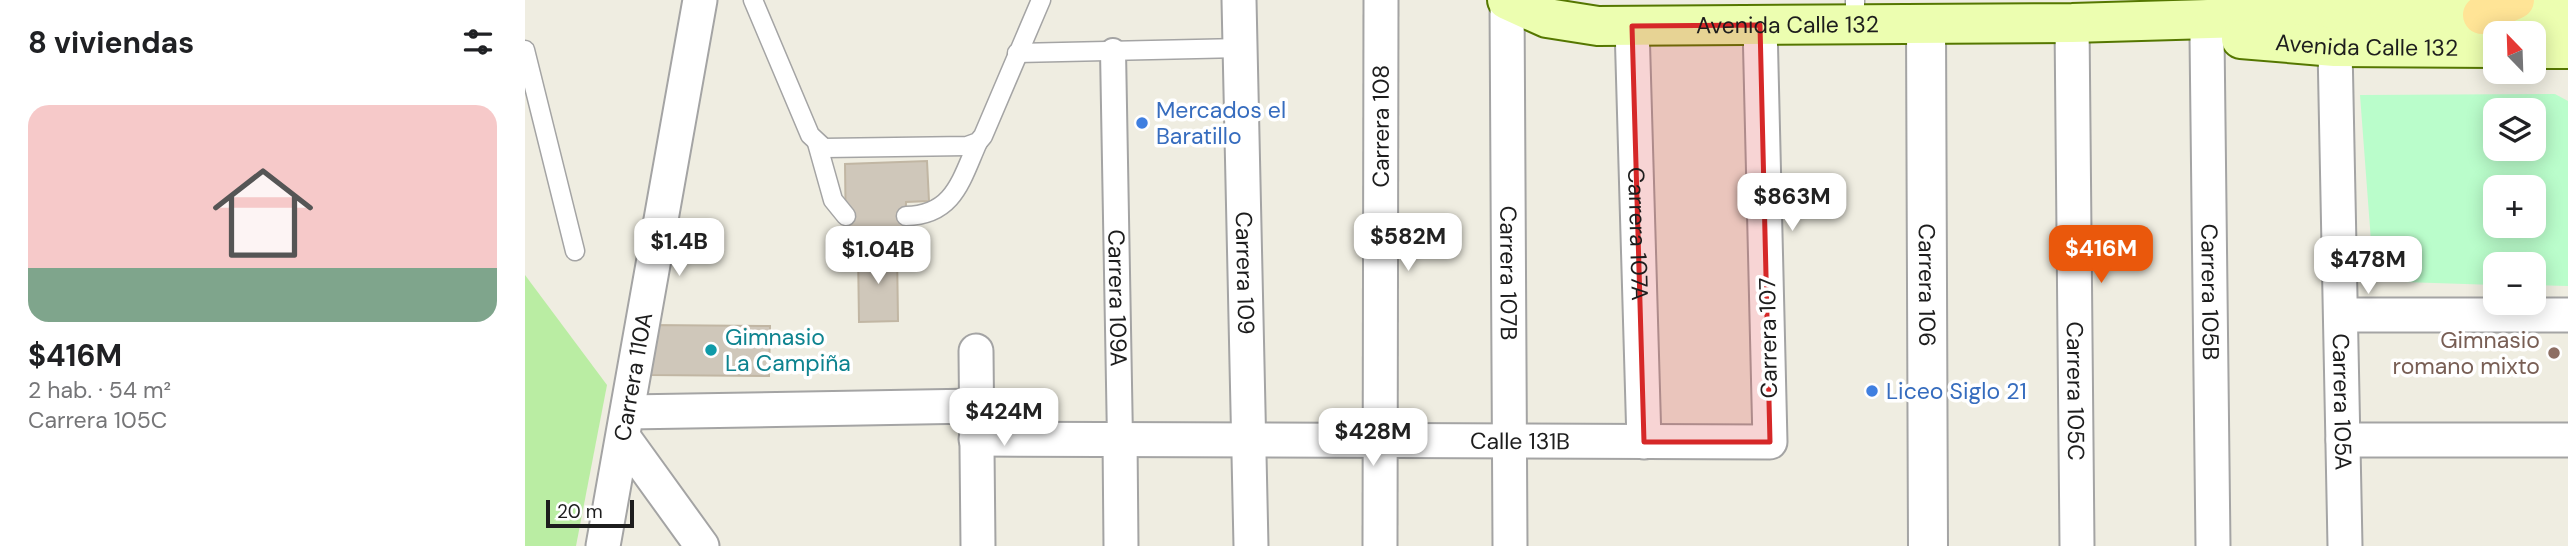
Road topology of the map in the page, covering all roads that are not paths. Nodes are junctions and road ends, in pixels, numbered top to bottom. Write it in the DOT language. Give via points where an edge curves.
graph roads {
  1 [pos="700,0"];
  2 [pos="754,0"];
  3 [pos="1041,0"];
  4 [pos="1239,0"];
  5 [pos="1381,0"];
  6 [pos="1507,0"];
  7 [pos="1548,9"];
  8 [pos="1855,12"];
  9 [pos="2568,15"];
  10 [pos="2498,21"];
  11 [pos="2072,23"];
  12 [pos="2483,23"];
  13 [pos="1926,24"];
  14 [pos="1760,25"];
  15 [pos="1632,26"];
  16 [pos="2207,36"];
  17 [pos="2336,47"];
  18 [pos="1241,48"];
  19 [pos="2546,49"];
  20 [pos="2568,49"];
  21 [pos="525,50"];
  22 [pos="1113,51"];
  23 [pos="1017,53"];
  24 [pos="978,142"];
  25 [pos="817,143"];
  26 [pos="846,216"];
  27 [pos="906,216"];
  28 [pos="575,251"];
  29 [pos="2341,315"];
  30 [pos="2568,315"];
  31 [pos="976,351"];
  32 [pos="976,423"];
  33 [pos="626,425"];
  34 [pos="1120,439"];
  35 [pos="1251,440"];
  36 [pos="2343,440"];
  37 [pos="2568,440"];
  38 [pos="1380,441"];
  39 [pos="1508,441"];
  40 [pos="1644,442"];
  41 [pos="1770,442"];
  42 [pos="603,546"];
  43 [pos="702,546"];
  44 [pos="978,546"];
  45 [pos="1121,546"];
  46 [pos="1251,546"];
  47 [pos="1380,546"];
  48 [pos="1510,546"];
  49 [pos="1928,546"];
  50 [pos="2077,546"];
  51 [pos="2213,546"];
  52 [pos="2345,546"];
  1 -- 33 [label="street, Carrera 110A"];
  2 -- 25 [label="lane"];
  3 -- 23 [label="lane"];
  4 -- 18 [label="street, Carrera 109"];
  5 -- 38 [label="street, Carrera 108"];
  6 -- 7 [label="main road, Avenida Calle 132"];
  6 -- 39 [label="street, Carrera 107B"];
  7 -- 15 [label="main road, Avenida Calle 132" via="1583,26"];
  8 -- 13 [label="main road, Avenida Calle 132"];
  8 -- 14 [label="main road, Avenida Calle 132"];
  9 -- 10 [label="main road, Avenida Calle 132"];
  10 -- 11 [label="main road, Avenida Calle 132" via="2343,15"];
  11 -- 13 [label="main road, Avenida Calle 132"];
  11 -- 16 [label="main road, Avenida Calle 132"];
  11 -- 50 [label="street, Carrera 105C"];
  12 -- 17 [label="main road, Avenida Calle 132"];
  13 -- 49 [label="street, Carrera 106"];
  14 -- 15 [label="main road, Avenida Calle 132"];
  14 -- 41 [label="street, Carrera 107"];
  15 -- 40 [label="street, Carrera 107A"];
  16 -- 17 [label="main road, Avenida Calle 132"];
  16 -- 51 [label="street, Carrera 105B"];
  17 -- 29 [label="street, Carrera 105A"];
  18 -- 22 [label="lane"];
  18 -- 35 [label="street, Carrera 109"];
  19 -- 20 [label="main road"];
  21 -- 28 [label="lane"];
  22 -- 23 [label="lane"];
  22 -- 34 [label="street, Carrera 109A"];
  23 -- 24 [label="lane"];
  24 -- 25 [label="lane" via="967,146 824,148"];
  24 -- 27 [label="lane" via="956,192 941,208 924,216"];
  25 -- 26 [label="lane" via="833,200"];
  29 -- 30 [label="street"];
  29 -- 36 [label="street, Carrera 105A"];
  31 -- 32 [label="street"];
  32 -- 33 [label="street, Calle 131B"];
  32 -- 34 [label="street, Calle 131B"];
  32 -- 44 [label="street"];
  33 -- 42 [label="street, Carrera 110A"];
  33 -- 43 [label="street"];
  34 -- 35 [label="street, Calle 131B"];
  34 -- 45 [label="street, Carrera 109A"];
  35 -- 38 [label="street, Calle 131B"];
  35 -- 46 [label="street, Carrera 109"];
  36 -- 37 [label="street"];
  36 -- 52 [label="street, Carrera 105A"];
  38 -- 39 [label="street, Calle 131B"];
  38 -- 47 [label="street, Carrera 108"];
  39 -- 40 [label="street, Calle 131B"];
  39 -- 48 [label="street, Carrera 107B"];
  40 -- 41 [label="street, Calle 131B"];
}
